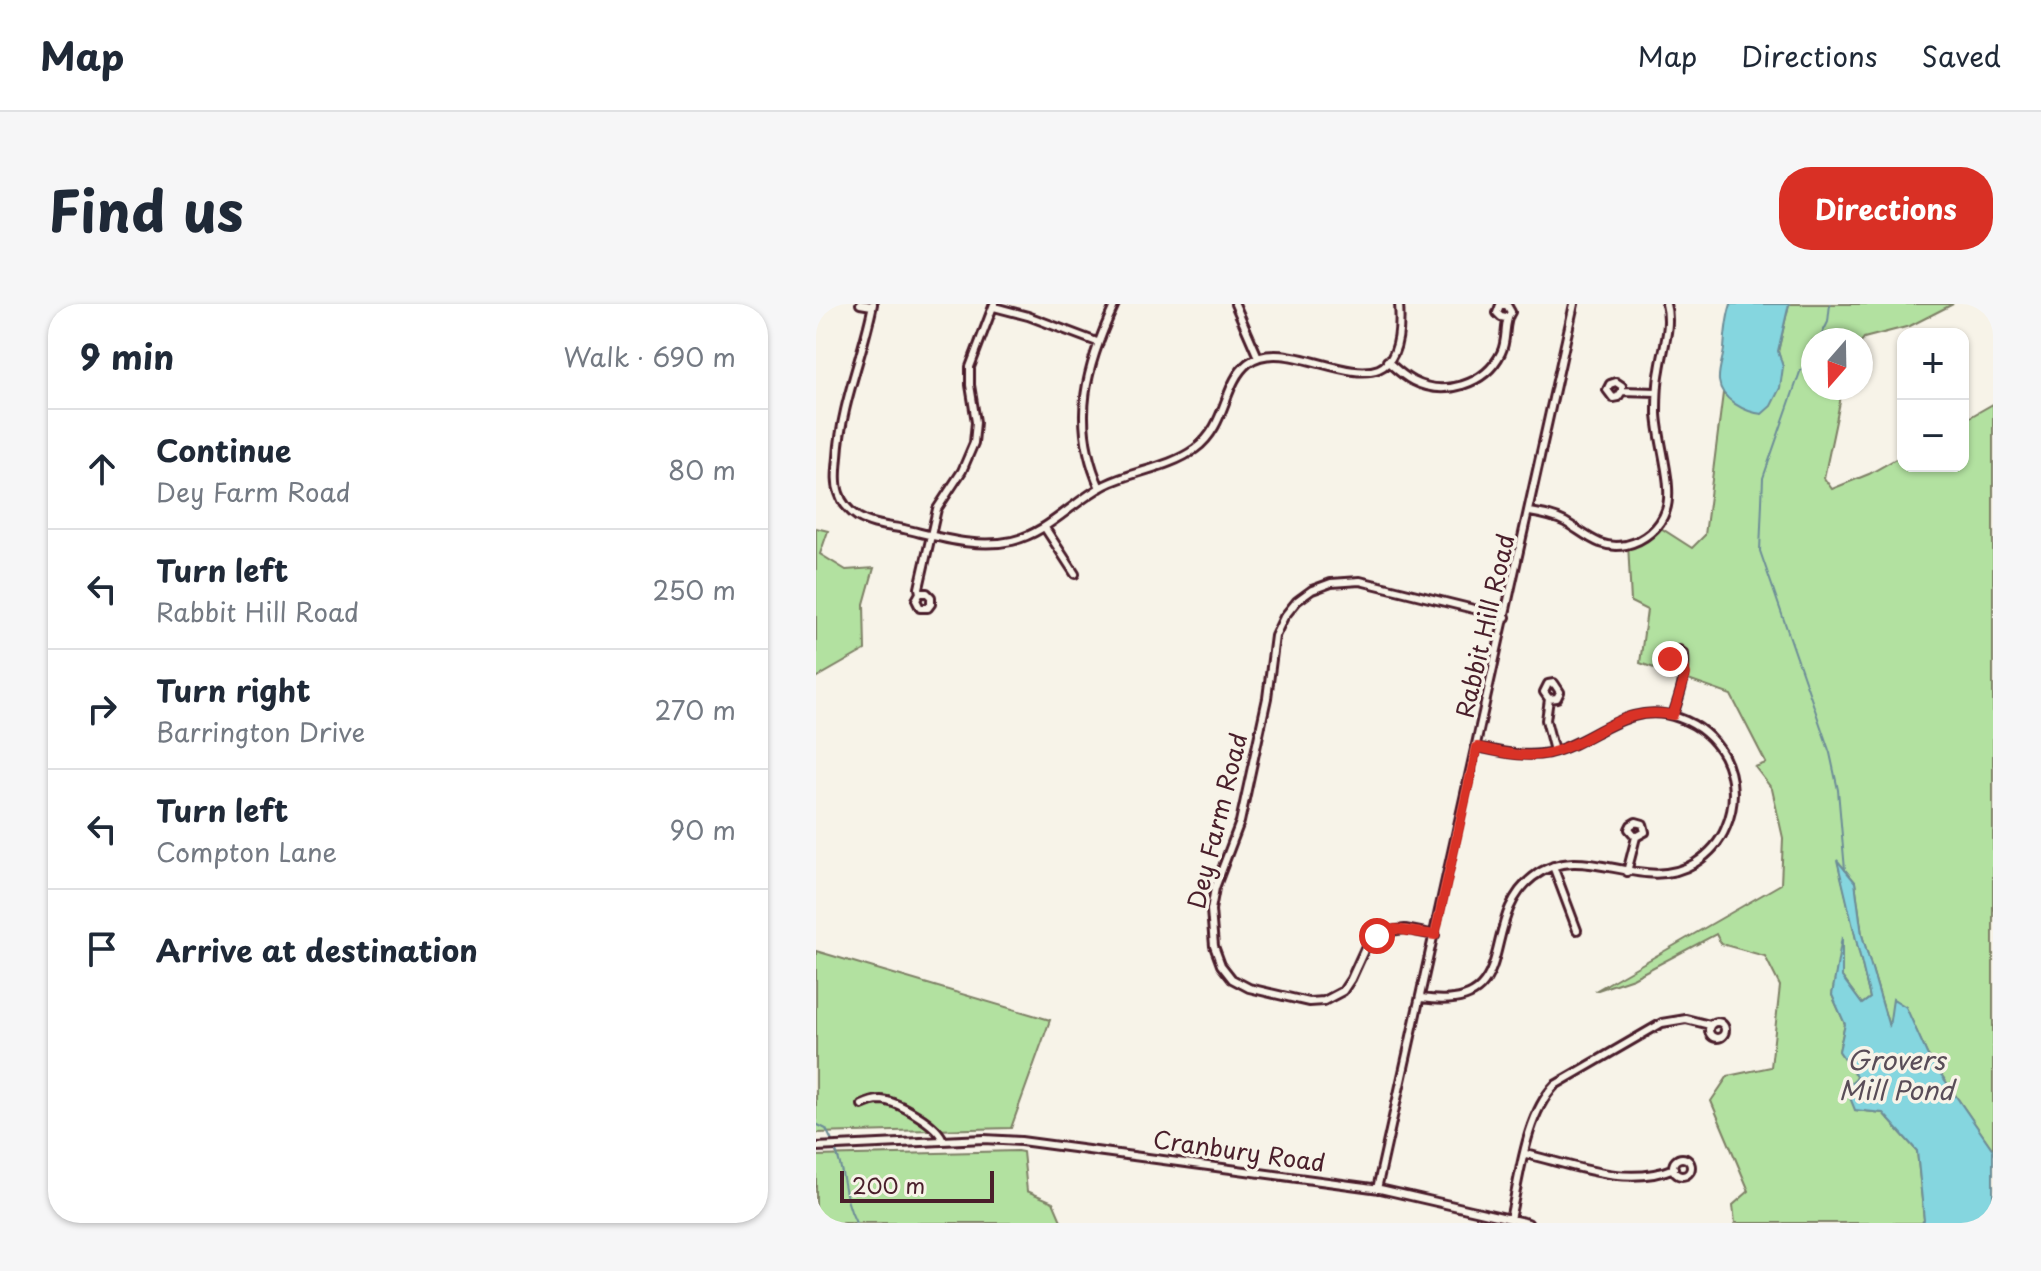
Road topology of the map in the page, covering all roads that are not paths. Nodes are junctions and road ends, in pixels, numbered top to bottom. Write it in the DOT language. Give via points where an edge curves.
graph roads {
  1 [pos="860,304"];
  2 [pos="1115,304"];
  3 [pos="1235,304"];
  4 [pos="1399,304"];
  5 [pos="1574,304"];
  6 [pos="1666,304"];
  7 [pos="872,305"];
  8 [pos="994,306"];
  9 [pos="1506,318"];
  10 [pos="1097,342"];
  11 [pos="1258,357"];
  12 [pos="1387,361"];
  13 [pos="1622,391"];
  14 [pos="1657,392"];
  15 [pos="1100,488"];
  16 [pos="1530,512"];
  17 [pos="1045,528"];
  18 [pos="930,535"];
  19 [pos="1075,574"];
  20 [pos="920,593"];
  21 [pos="1506,617"];
  22 [pos="1682,664"];
  23 [pos="1549,699"];
  24 [pos="1673,715"];
  25 [pos="1477,747"];
  26 [pos="1554,751"];
  27 [pos="1636,837"];
  28 [pos="1553,866"];
  29 [pos="1627,872"];
  30 [pos="1577,930"];
  31 [pos="1435,935"];
  32 [pos="1421,998"];
  33 [pos="1710,1025"];
  34 [pos="862,1105"];
  35 [pos="943,1141"];
  36 [pos="816,1147"];
  37 [pos="1526,1154"];
  38 [pos="1674,1168"];
  39 [pos="1377,1189"];
  40 [pos="1510,1219"];
  41 [pos="1528,1223"];
  1 -- 7 [label="street"];
  2 -- 10 [label="street"];
  3 -- 11 [label="street"];
  4 -- 12 [label="street" via="1400,340"];
  5 -- 16 [label="street, Rabbit Hill Road"];
  6 -- 14 [label="street" via="1669,324"];
  7 -- 18 [label="street" via="841,418 838,491 860,518"];
  8 -- 10 [label="street"];
  8 -- 18 [label="street" via="970,367 974,443 937,509"];
  9 -- 12 [label="street" via="1499,356 1466,384 1421,385"];
  10 -- 15 [label="street" via="1084,418"];
  11 -- 12 [label="street" via="1279,355 1361,372"];
  11 -- 15 [label="street" via="1241,370 1216,427 1196,448"];
  13 -- 14 [label="street"];
  14 -- 16 [label="street" via="1669,493 1666,510 1652,531 1631,544 1606,545 1558,518"];
  15 -- 17 [label="street"];
  16 -- 21 [label="street, Rabbit Hill Road"];
  17 -- 18 [label="street" via="987,544"];
  17 -- 19 [label="street"];
  18 -- 20 [label="street"];
  21 -- 25 [label="street, Rabbit Hill Road"];
  21 -- 31 [label="street, Dey Farm Road" via="1360,581 1331,583 1297,601 1275,636 1240,822 1211,910 1215,951 1232,979 1309,1002 1343,991 1366,946 1383,932 1405,929"];
  22 -- 24 [label="street" via="1686,674"];
  23 -- 26 [label="street" via="1546,720"];
  24 -- 26 [label="street" via="1623,718"];
  24 -- 29 [label="street" via="1702,730 1722,753 1733,791 1729,822 1714,847 1690,866 1660,875"];
  25 -- 26 [label="street" via="1522,755"];
  25 -- 31 [label="street, Rabbit Hill Road"];
  27 -- 29 [label="street"];
  28 -- 29 [label="street" via="1581,862"];
  28 -- 30 [label="street"];
  28 -- 32 [label="street" via="1531,879 1512,901 1493,967 1480,988 1452,1001"];
  31 -- 32 [label="street, Rabbit Hill Road"];
  32 -- 39 [label="street, Rabbit Hill Road"];
  33 -- 37 [label="street" via="1686,1019 1662,1023 1563,1079 1538,1110"];
  34 -- 35 [label="street" via="877,1100 895,1104 937,1129"];
  35 -- 36 [label="street, Cranbury Road"];
  35 -- 39 [label="street, Cranbury Road" via="1021,1141"];
  37 -- 38 [label="street" via="1617,1176"];
  37 -- 40 [label="street"];
  39 -- 40 [label="street, Cranbury Road"];
  40 -- 41 [label="street, Cranbury Road"];
}
